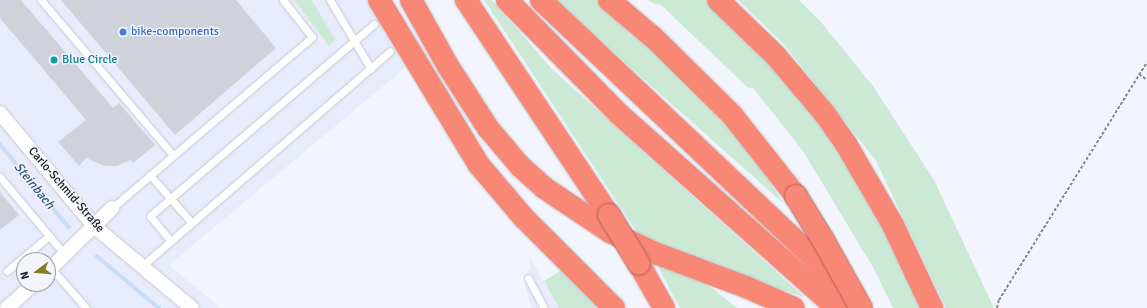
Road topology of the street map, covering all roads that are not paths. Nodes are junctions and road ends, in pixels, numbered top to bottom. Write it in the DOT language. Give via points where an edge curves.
graph roads {
  1 [pos="41,0"];
  2 [pos="283,0"];
  3 [pos="330,0"];
  4 [pos="379,0"];
  5 [pos="466,0"];
  6 [pos="507,0"];
  7 [pos="541,0"];
  8 [pos="609,0"];
  9 [pos="718,0"];
  10 [pos="413,5"];
  11 [pos="374,24"];
  12 [pos="354,40"];
  13 [pos="390,51"];
  14 [pos="371,69"];
  15 [pos="0,113"];
  16 [pos="172,154"];
  17 [pos="150,175"];
  18 [pos="0,177"];
  19 [pos="170,199"];
  20 [pos="112,208"];
  21 [pos="191,222"];
  22 [pos="95,226"];
  23 [pos="49,236"];
  24 [pos="170,240"];
  25 [pos="65,255"];
  26 [pos="56,264"];
  27 [pos="142,266"];
  28 [pos="7,271"];
  29 [pos="56,276"];
  30 [pos="528,278"];
  31 [pos="25,292"];
  32 [pos="7,308"];
  33 [pos="86,308"];
  34 [pos="192,308"];
  35 [pos="544,308"];
  36 [pos="614,308"];
  37 [pos="664,308"];
  38 [pos="794,308"];
  39 [pos="837,308"];
  40 [pos="861,308"];
  41 [pos="867,308"];
  42 [pos="932,308"];
  1 -- 16 [label="lane"];
  2 -- 16 [label="lane" via="312,37"];
  3 -- 12 [label="lane"];
  4 -- 36 [label="highway" via="479,165 524,218"];
  5 -- 37 [label="highway, bridge" via="609,215"];
  6 -- 39 [label="highway" via="619,114"];
  7 -- 41 [label="highway" via="773,222"];
  8 -- 40 [label="highway, bridge" via="654,38 732,115 796,196 824,240"];
  9 -- 42 [label="highway" via="776,56 842,138 890,219"];
  10 -- 38 [label="highway" via="488,128 520,166 544,187 610,232 655,253"];
  11 -- 12 [label="lane"];
  12 -- 14 [label="lane"];
  12 -- 19 [label="lane"];
  13 -- 14 [label="lane"];
  14 -- 21 [label="lane"];
  15 -- 22 [label="street, Carlo-Schmid-Straße"];
  16 -- 17 [label="lane"];
  17 -- 19 [label="lane"];
  17 -- 20 [label="lane"];
  18 -- 23 [label="lane"];
  19 -- 21 [label="lane"];
  19 -- 24 [label="lane" via="150,216"];
  20 -- 22 [label="street"];
  21 -- 24 [label="lane"];
  22 -- 25 [label="street"];
  22 -- 27 [label="street, Carlo-Schmid-Straße"];
  23 -- 25 [label="lane"];
  23 -- 28 [label="lane"];
  24 -- 27 [label="lane"];
  25 -- 26 [label="street"];
  27 -- 34 [label="street, Carlo-Schmid-Straße"];
  29 -- 33 [label="lane"];
  30 -- 35 [label="lane"];
  31 -- 32 [label="street"];
}
